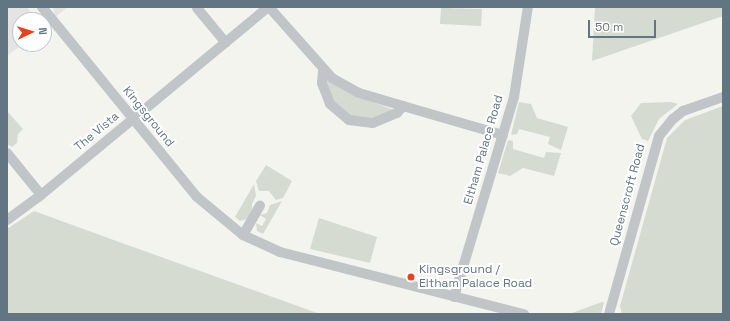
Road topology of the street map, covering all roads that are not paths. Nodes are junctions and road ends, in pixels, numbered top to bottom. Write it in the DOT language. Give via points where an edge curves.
graph roads {
  1 [pos="42,7"];
  2 [pos="268,7"];
  3 [pos="528,7"];
  4 [pos="197,8"];
  5 [pos="226,43"];
  6 [pos="323,71"];
  7 [pos="723,97"];
  8 [pos="403,106"];
  9 [pos="133,119"];
  10 [pos="504,136"];
  11 [pos="7,153"];
  12 [pos="41,195"];
  13 [pos="260,206"];
  14 [pos="7,220"];
  15 [pos="243,235"];
  16 [pos="454,297"];
  17 [pos="524,314"];
  18 [pos="609,314"];
  1 -- 9 [label="street, Kingsground"];
  2 -- 5 [label="street, The Vista"];
  2 -- 6 [label="street"];
  3 -- 10 [label="street, Eltham Palace Road" via="519,72"];
  4 -- 5 [label="street"];
  5 -- 9 [label="street, The Vista"];
  6 -- 8 [label="street" via="346,87"];
  6 -- 8 [label="street" via="322,83 330,104 349,120 373,123 397,113"];
  7 -- 18 [label="street, Queenscroft Road" via="683,111 659,136"];
  8 -- 10 [label="street"];
  9 -- 12 [label="street, The Vista"];
  9 -- 15 [label="street, Kingsground" via="197,197"];
  10 -- 16 [label="street, Eltham Palace Road"];
  11 -- 12 [label="street"];
  12 -- 14 [label="street, The Vista"];
  13 -- 15 [label="street"];
  15 -- 16 [label="street, Kingsground" via="280,252"];
  16 -- 17 [label="street, Kingsground"];
}
